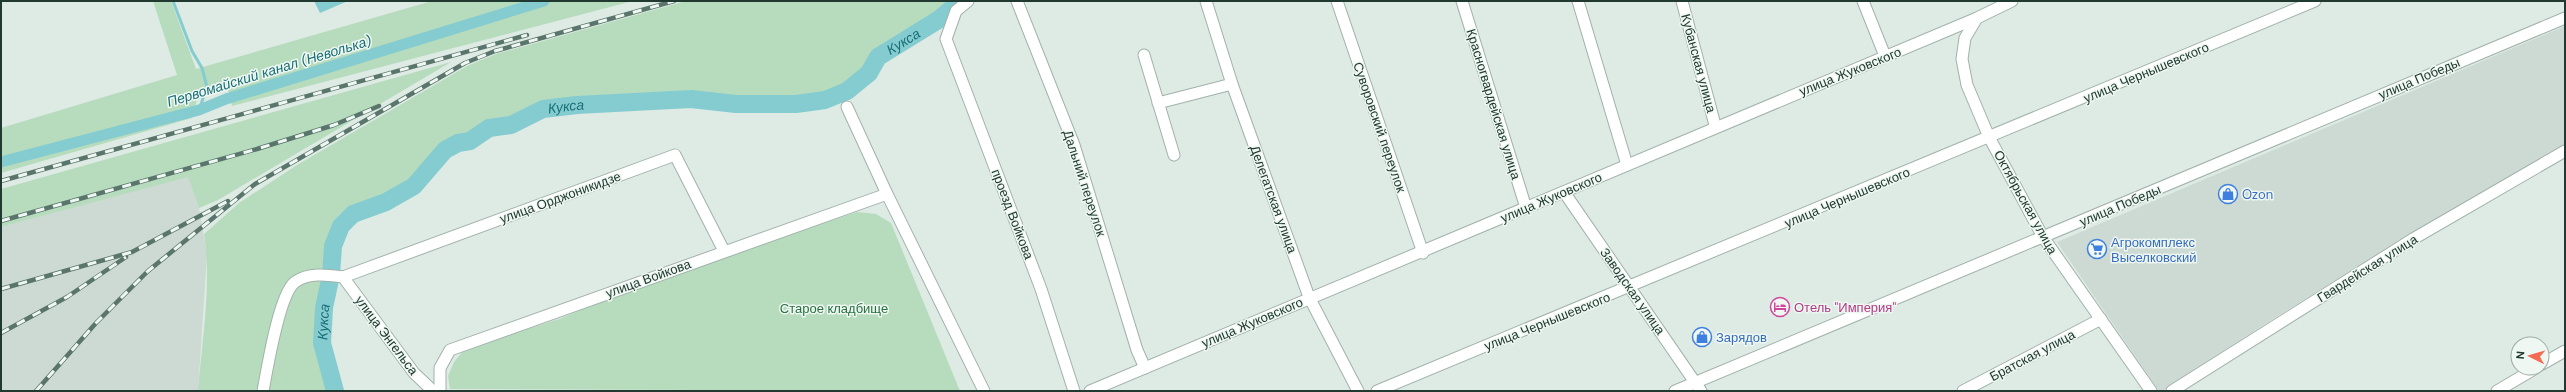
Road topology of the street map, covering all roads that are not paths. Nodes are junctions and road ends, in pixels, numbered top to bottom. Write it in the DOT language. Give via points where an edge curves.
graph roads {
  1 [pos="968,1"];
  2 [pos="1017,1"];
  3 [pos="1206,1"];
  4 [pos="1337,1"];
  5 [pos="1462,1"];
  6 [pos="1578,1"];
  7 [pos="1682,1"];
  8 [pos="1863,1"];
  9 [pos="2012,1"];
  10 [pos="2315,1"];
  11 [pos="1994,4"];
  12 [pos="1977,18"];
  13 [pos="2565,18"];
  14 [pos="1144,55"];
  15 [pos="1885,56"];
  16 [pos="1232,84"];
  17 [pos="1158,103"];
  18 [pos="847,107"];
  19 [pos="1715,125"];
  20 [pos="1989,137"];
  21 [pos="2565,151"];
  22 [pos="1174,155"];
  23 [pos="1627,165"];
  24 [pos="1564,192"];
  25 [pos="887,194"];
  26 [pos="1526,208"];
  27 [pos="2043,238"];
  28 [pos="724,251"];
  29 [pos="1423,253"];
  30 [pos="343,277"];
  31 [pos="1630,287"];
  32 [pos="1309,297"];
  33 [pos="2101,319"];
  34 [pos="2565,350"];
  35 [pos="2550,359"];
  36 [pos="1145,368"];
  37 [pos="2522,376"];
  38 [pos="1698,387"];
  39 [pos="263,391"];
  40 [pos="433,391"];
  41 [pos="440,391"];
  42 [pos="984,391"];
  43 [pos="1074,391"];
  44 [pos="1090,391"];
  45 [pos="1358,391"];
  46 [pos="1377,391"];
  47 [pos="1675,391"];
  48 [pos="1963,391"];
  49 [pos="2151,391"];
  50 [pos="2172,391"];
  51 [pos="2497,391"];
  1 -- 43 [label="street, проезд Войкова" via="956,12 946,39 1041,289"];
  2 -- 36 [label="street, Дальний переулок" via="1074,145 1137,350"];
  3 -- 16 [label="street, Делегатская улица"];
  4 -- 29 [label="street, Суворовский переулок"];
  5 -- 26 [label="street, Красногвардейская улица"];
  6 -- 23 [label="street"];
  7 -- 19 [label="street, Кубанская улица"];
  8 -- 15 [label="street"];
  9 -- 11 [label="street, улица Жуковского"];
  10 -- 20 [label="street, улица Чернышевского"];
  11 -- 12 [label="street, улица Жуковского"];
  12 -- 15 [label="street, улица Жуковского"];
  12 -- 20 [label="street, Октябрьская улица" via="1965,38 1962,59 1967,85"];
  13 -- 27 [label="street, улица Победы"];
  14 -- 17 [label="street"];
  15 -- 19 [label="street, улица Жуковского"];
  16 -- 17 [label="street"];
  16 -- 32 [label="street, Делегатская улица"];
  17 -- 22 [label="street"];
  18 -- 25 [label="street"];
  19 -- 23 [label="street, улица Жуковского"];
  20 -- 27 [label="street, Октябрьская улица"];
  20 -- 31 [label="street, улица Чернышевского"];
  21 -- 50 [label="street, Гвардейская улица" via="2413,239"];
  23 -- 24 [label="street, улица Жуковского"];
  24 -- 26 [label="street, улица Жуковского"];
  24 -- 31 [label="street, Заводская улица"];
  25 -- 28 [label="street, улица Войкова"];
  25 -- 42 [label="street"];
  26 -- 29 [label="street, улица Жуковского"];
  27 -- 33 [label="street, Октябрьская улица"];
  27 -- 38 [label="street, улица Победы"];
  28 -- 30 [label="street, улица Орджоникидзе" via="675,155"];
  28 -- 41 [label="street, улица Войкова" via="450,350 440,368"];
  29 -- 32 [label="street, улица Жуковского"];
  30 -- 39 [label="street" via="315,275 295,282 288,292 273,341"];
  30 -- 40 [label="street, улица Энгельса" via="414,373"];
  31 -- 38 [label="street, Заводская улица"];
  31 -- 46 [label="street, улица Чернышевского"];
  32 -- 36 [label="street, улица Жуковского"];
  32 -- 45 [label="street, Делегатская улица"];
  33 -- 48 [label="street, Братская улица"];
  33 -- 49 [label="street, Октябрьская улица"];
  34 -- 35 [label="street"];
  36 -- 44 [label="street, улица Жуковского"];
  37 -- 51 [label="street"];
  38 -- 47 [label="street, улица Победы"];
}
